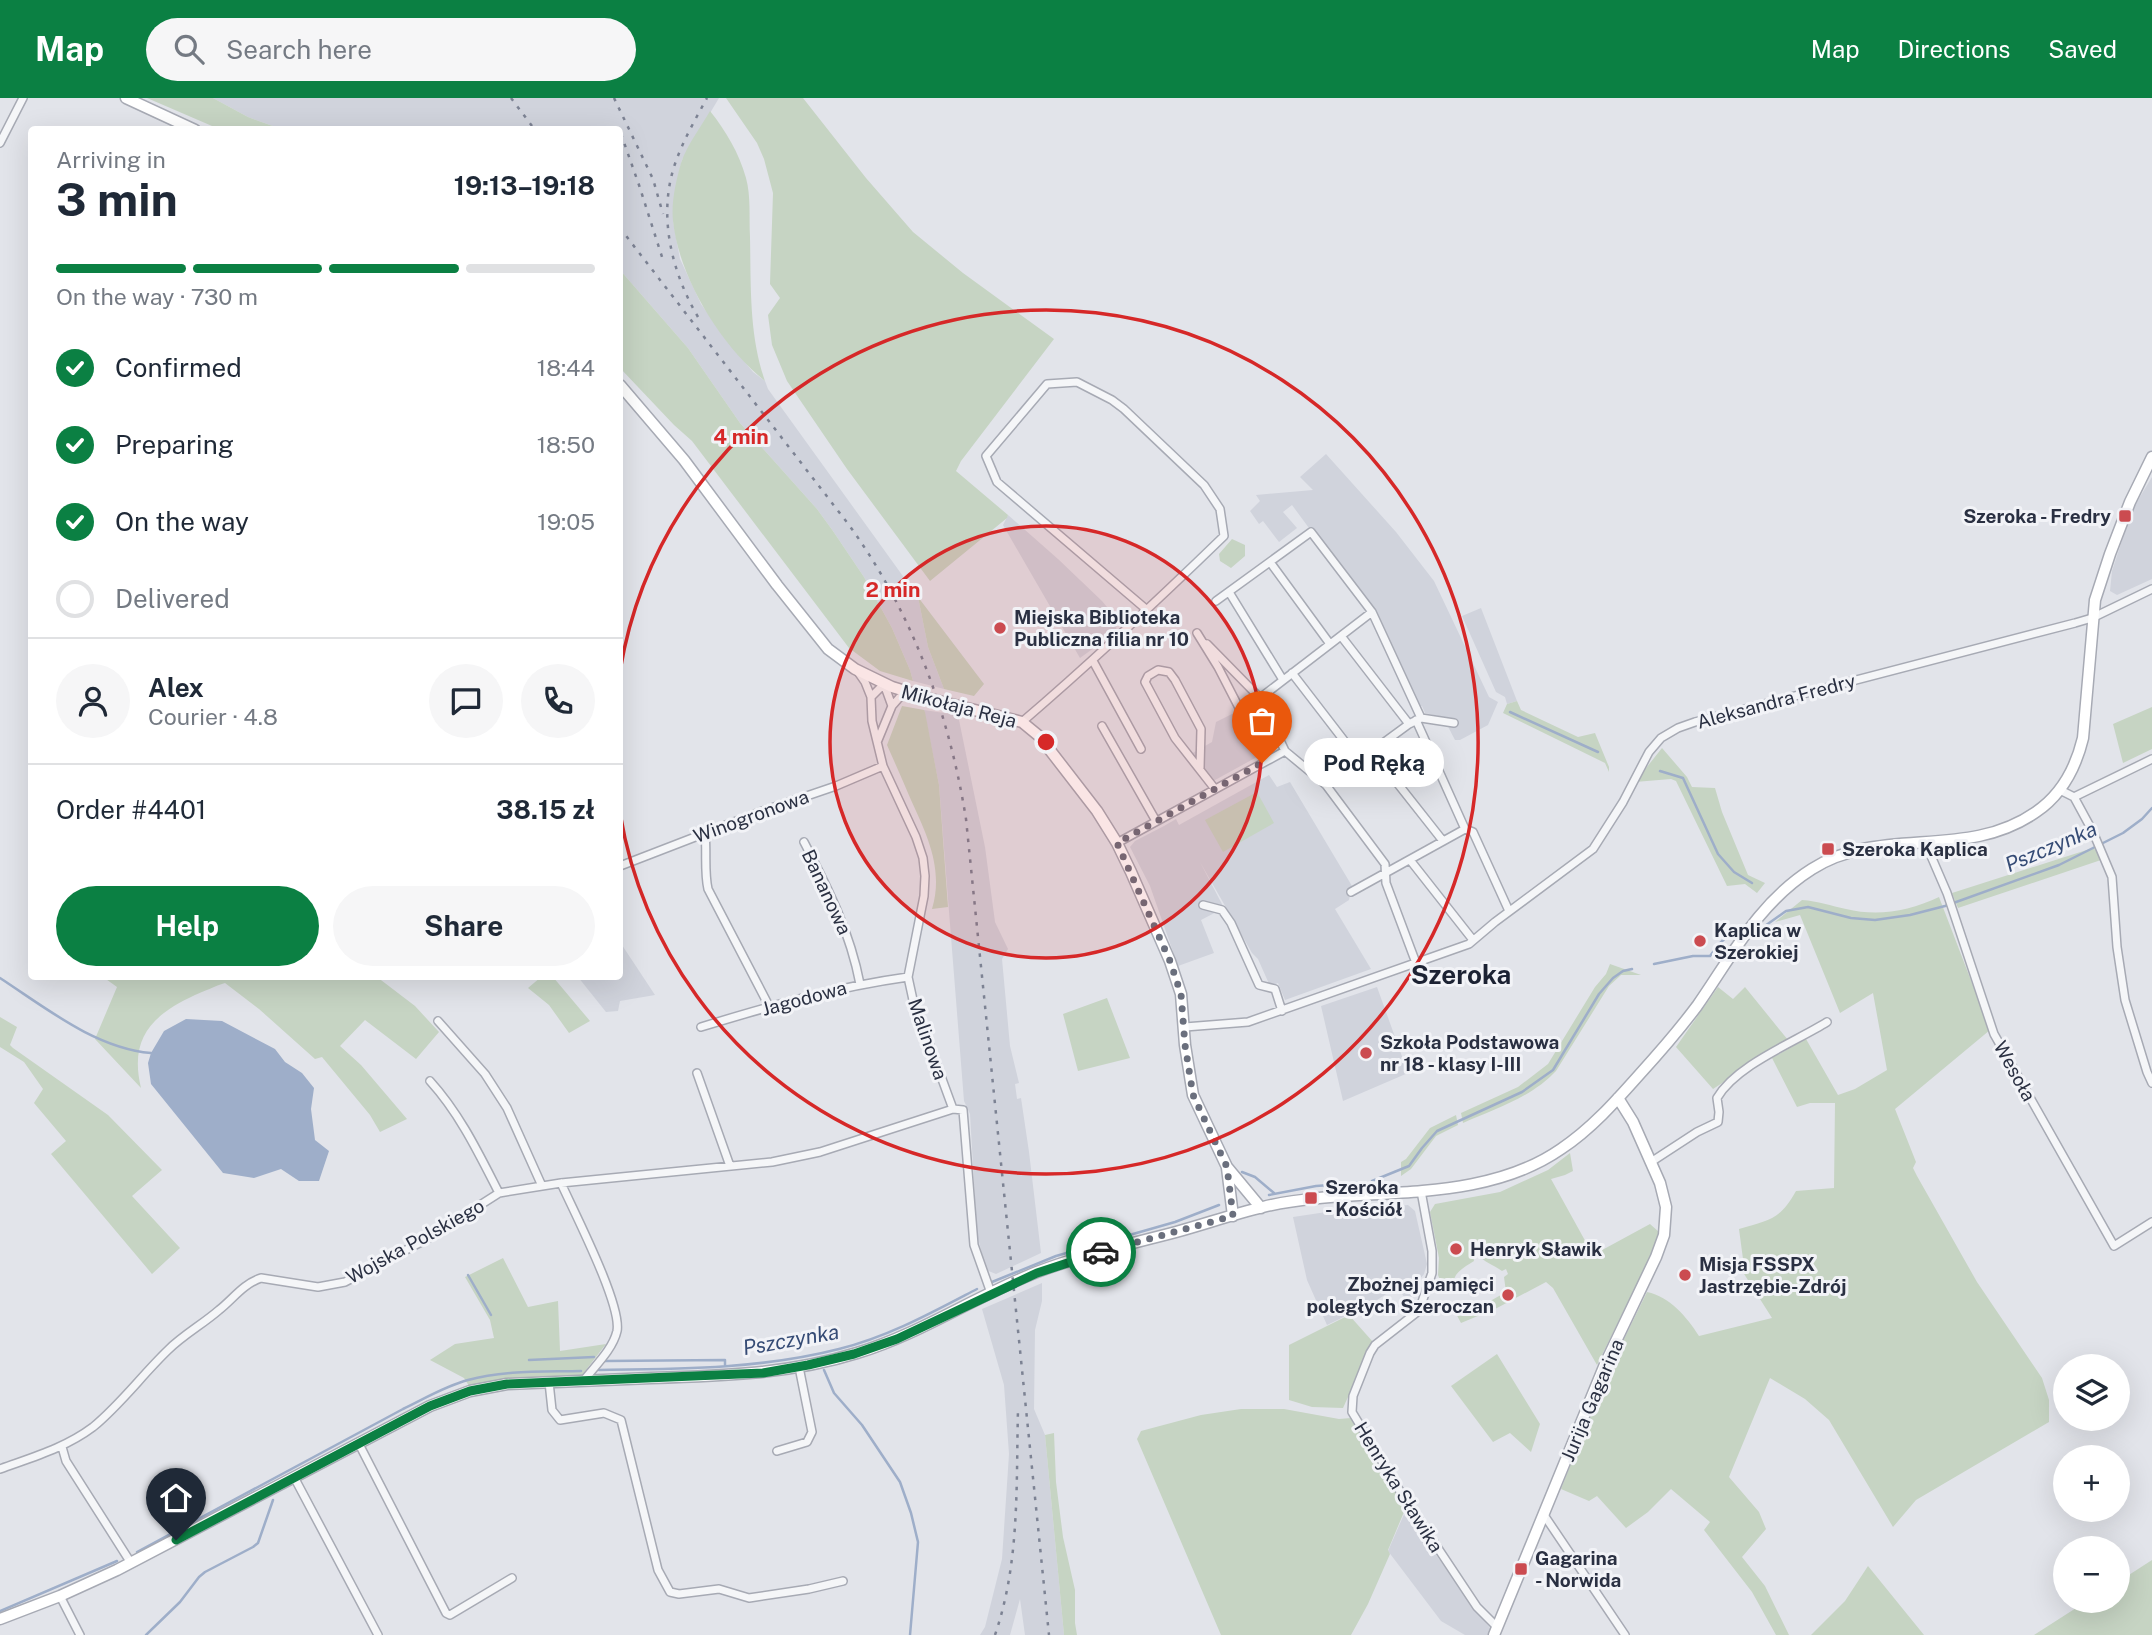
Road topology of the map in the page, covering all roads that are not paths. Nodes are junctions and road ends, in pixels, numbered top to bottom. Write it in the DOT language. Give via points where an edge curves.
graph roads {
  1 [pos="23,98"];
  2 [pos="126,98"];
  3 [pos="186,126"];
  4 [pos="0,143"];
  5 [pos="623,389"];
  6 [pos="2152,457"];
  7 [pos="1270,562"];
  8 [pos="2152,589"];
  9 [pos="1229,592"];
  10 [pos="1216,601"];
  11 [pos="1147,610"];
  12 [pos="1372,612"];
  13 [pos="2092,618"];
  14 [pos="1341,636"];
  15 [pos="1330,644"];
  16 [pos="1093,661"];
  17 [pos="855,669"];
  18 [pos="1292,673"];
  19 [pos="1283,680"];
  20 [pos="884,684"];
  21 [pos="909,694"];
  22 [pos="871,697"];
  23 [pos="1260,698"];
  24 [pos="892,706"];
  25 [pos="1415,721"];
  26 [pos="1022,722"];
  27 [pos="1454,723"];
  28 [pos="1102,726"];
  29 [pos="1274,728"];
  30 [pos="878,740"];
  31 [pos="1141,749"];
  32 [pos="1285,751"];
  33 [pos="1372,751"];
  34 [pos="2152,759"];
  35 [pos="1359,760"];
  36 [pos="883,766"];
  37 [pos="1200,768"];
  38 [pos="1326,785"];
  39 [pos="1215,789"];
  40 [pos="2060,790"];
  41 [pos="2074,797"];
  42 [pos="1156,821"];
  43 [pos="1465,829"];
  44 [pos="705,833"];
  45 [pos="1443,841"];
  46 [pos="804,842"];
  47 [pos="1925,842"];
  48 [pos="1117,843"];
  49 [pos="1410,860"];
  50 [pos="623,865"];
  51 [pos="1385,873"];
  52 [pos="1351,892"];
  53 [pos="1203,905"];
  54 [pos="1509,911"];
  55 [pos="1473,940"];
  56 [pos="1416,963"];
  57 [pos="908,977"];
  58 [pos="860,984"];
  59 [pos="769,1006"];
  60 [pos="1282,1011"];
  61 [pos="438,1021"];
  62 [pos="1827,1023"];
  63 [pos="701,1027"];
  64 [pos="1185,1027"];
  65 [pos="697,1073"];
  66 [pos="430,1081"];
  67 [pos="2152,1083"];
  68 [pos="1618,1098"];
  69 [pos="953,1109"];
  70 [pos="1651,1162"];
  71 [pos="730,1166"];
  72 [pos="1227,1167"];
  73 [pos="561,1183"];
  74 [pos="542,1186"];
  75 [pos="1421,1191"];
  76 [pos="499,1193"];
  77 [pos="1261,1208"];
  78 [pos="1233,1216"];
  79 [pos="2152,1222"];
  80 [pos="991,1293"];
  81 [pos="799,1367"];
  82 [pos="584,1380"];
  83 [pos="549,1382"];
  84 [pos="359,1444"];
  85 [pos="62,1447"];
  86 [pos="777,1451"];
  87 [pos="0,1469"];
  88 [pos="294,1477"];
  89 [pos="1544,1515"];
  90 [pos="131,1563"];
  91 [pos="512,1578"];
  92 [pos="843,1581"];
  93 [pos="61,1596"];
  94 [pos="0,1619"];
  95 [pos="1495,1631"];
  96 [pos="80,1635"];
  97 [pos="378,1635"];
  98 [pos="1625,1635"];
  1 -- 4 [label="street"];
  2 -- 3 [label="street"];
  5 -- 17 [label="street, Mikołaja Reja" via="684,460 828,649"];
  6 -- 13 [label="street" via="2110,554"];
  7 -- 9 [label="street"];
  7 -- 12 [label="street" via="1311,533"];
  7 -- 15 [label="street"];
  8 -- 13 [label="street, Aleksandra Fredry"];
  9 -- 10 [label="street"];
  9 -- 19 [label="street"];
  11 -- 11 [label="street" via="1224,536 1220,509 1204,485 1112,400 1077,382 1047,384 986,456 997,482"];
  11 -- 16 [label="street"];
  12 -- 14 [label="street"];
  12 -- 25 [label="street"];
  13 -- 40 [label="street" via="2083,738"];
  13 -- 54 [label="street, Aleksandra Fredry" via="1678,728 1649,752 1593,849"];
  14 -- 15 [label="street"];
  14 -- 25 [label="street"];
  15 -- 18 [label="street"];
  16 -- 26 [label="street"];
  16 -- 31 [label="street"];
  17 -- 20 [label="street, Mikołaja Reja"];
  17 -- 22 [label="street"];
  18 -- 19 [label="street"];
  18 -- 35 [label="street"];
  19 -- 23 [label="street"];
  20 -- 21 [label="street, Mikołaja Reja"];
  20 -- 22 [label="street"];
  20 -- 24 [label="street"];
  21 -- 24 [label="street"];
  21 -- 26 [label="street, Mikołaja Reja"];
  22 -- 30 [label="street, Malinowa"];
  23 -- 29 [label="street"];
  23 -- 29 [label="street" via="1197,633 1252,733"];
  24 -- 30 [label="street"];
  25 -- 27 [label="street"];
  25 -- 33 [label="street"];
  25 -- 43 [label="street"];
  26 -- 48 [label="street, Mikołaja Reja" via="1039,736"];
  28 -- 42 [label="street"];
  29 -- 32 [label="street"];
  30 -- 36 [label="street, Malinowa"];
  32 -- 38 [label="street"];
  32 -- 39 [label="street"];
  33 -- 35 [label="street"];
  33 -- 45 [label="street"];
  34 -- 41 [label="street"];
  35 -- 38 [label="street"];
  36 -- 44 [label="street, Winogronowa"];
  36 -- 57 [label="street, Malinowa" via="916,837 925,870"];
  37 -- 37 [label="street" via="1175,738 1146,682 1158,670 1169,672 1175,680 1201,729"];
  37 -- 39 [label="street"];
  38 -- 51 [label="street" via="1385,864"];
  39 -- 42 [label="street"];
  40 -- 41 [label="street"];
  40 -- 47 [label="street" via="2022,822 1999,832"];
  41 -- 67 [label="street" via="2112,877 2124,1000"];
  42 -- 48 [label="street"];
  43 -- 45 [label="street"];
  43 -- 54 [label="street" via="1473,832"];
  44 -- 50 [label="street, Winogronowa"];
  44 -- 59 [label="street" via="708,889"];
  45 -- 49 [label="street"];
  46 -- 58 [label="street, Bananowa" via="842,918"];
  47 -- 68 [label="street" via="1843,854 1800,877 1753,922 1694,1010"];
  47 -- 79 [label="street, Wesoła" via="1994,1034 2114,1246"];
  48 -- 64 [label="street, Mikołaja Reja" via="1170,961"];
  49 -- 51 [label="street"];
  49 -- 55 [label="street"];
  51 -- 52 [label="street"];
  51 -- 56 [label="street"];
  53 -- 60 [label="street" via="1222,910 1259,985 1275,989"];
  54 -- 55 [label="street, Aleksandra Fredry"];
  55 -- 56 [label="street, Aleksandra Fredry"];
  56 -- 60 [label="street, Aleksandra Fredry"];
  57 -- 58 [label="street, Jagodowa"];
  57 -- 69 [label="street, Malinowa"];
  58 -- 59 [label="street, Jagodowa"];
  59 -- 63 [label="street, Jagodowa"];
  60 -- 64 [label="street, Aleksandra Fredry" via="1248,1023"];
  61 -- 74 [label="street" via="485,1074 507,1108"];
  62 -- 70 [label="street" via="1730,1081 1717,1097 1718,1122"];
  64 -- 72 [label="street, Mikołaja Reja" via="1193,1095"];
  65 -- 71 [label="street"];
  66 -- 76 [label="street" via="467,1133"];
  68 -- 70 [label="street, Jurija Gagarina"];
  68 -- 75 [label="street" via="1580,1135 1540,1162 1478,1182"];
  69 -- 71 [label="street, Wojska Polskiego" via="820,1152"];
  69 -- 80 [label="street, Malinowa" via="963,1110 974,1245"];
  70 -- 89 [label="street, Jurija Gagarina" via="1666,1207 1661,1245 1606,1362"];
  71 -- 73 [label="street, Wojska Polskiego"];
  72 -- 77 [label="street, Mikołaja Reja"];
  72 -- 78 [label="street, Mikołaja Reja"];
  73 -- 74 [label="street, Wojska Polskiego"];
  73 -- 82 [label="street" via="613,1301 618,1323 610,1347"];
  74 -- 76 [label="street, Wojska Polskiego"];
  75 -- 77 [label="street" via="1327,1196"];
  75 -- 95 [label="street, Henryka Sławika" via="1433,1251 1432,1273 1416,1313 1370,1353 1353,1396 1352,1412"];
  76 -- 85 [label="street, Wojska Polskiego" via="427,1239 345,1282 318,1287 261,1278 243,1287 167,1351 106,1415"];
  77 -- 78 [label="street"];
  78 -- 80 [label="street" via="1093,1254"];
  80 -- 81 [label="street" via="897,1339"];
  81 -- 82 [label="street" via="763,1373"];
  81 -- 86 [label="street" via="812,1432 807,1442"];
  82 -- 83 [label="street"];
  83 -- 84 [label="street" via="507,1384 452,1396"];
  83 -- 92 [label="street" via="552,1410 560,1420 604,1413 621,1420 658,1570 670,1592 719,1589 749,1598"];
  84 -- 88 [label="street"];
  84 -- 91 [label="street" via="446,1613 450,1615"];
  85 -- 87 [label="street, Wojska Polskiego"];
  85 -- 90 [label="street" via="66,1461"];
  88 -- 90 [label="street"];
  88 -- 97 [label="street"];
  89 -- 95 [label="street, Jurija Gagarina"];
  89 -- 98 [label="street"];
  90 -- 93 [label="street"];
  93 -- 94 [label="street"];
  93 -- 96 [label="street"];
}
